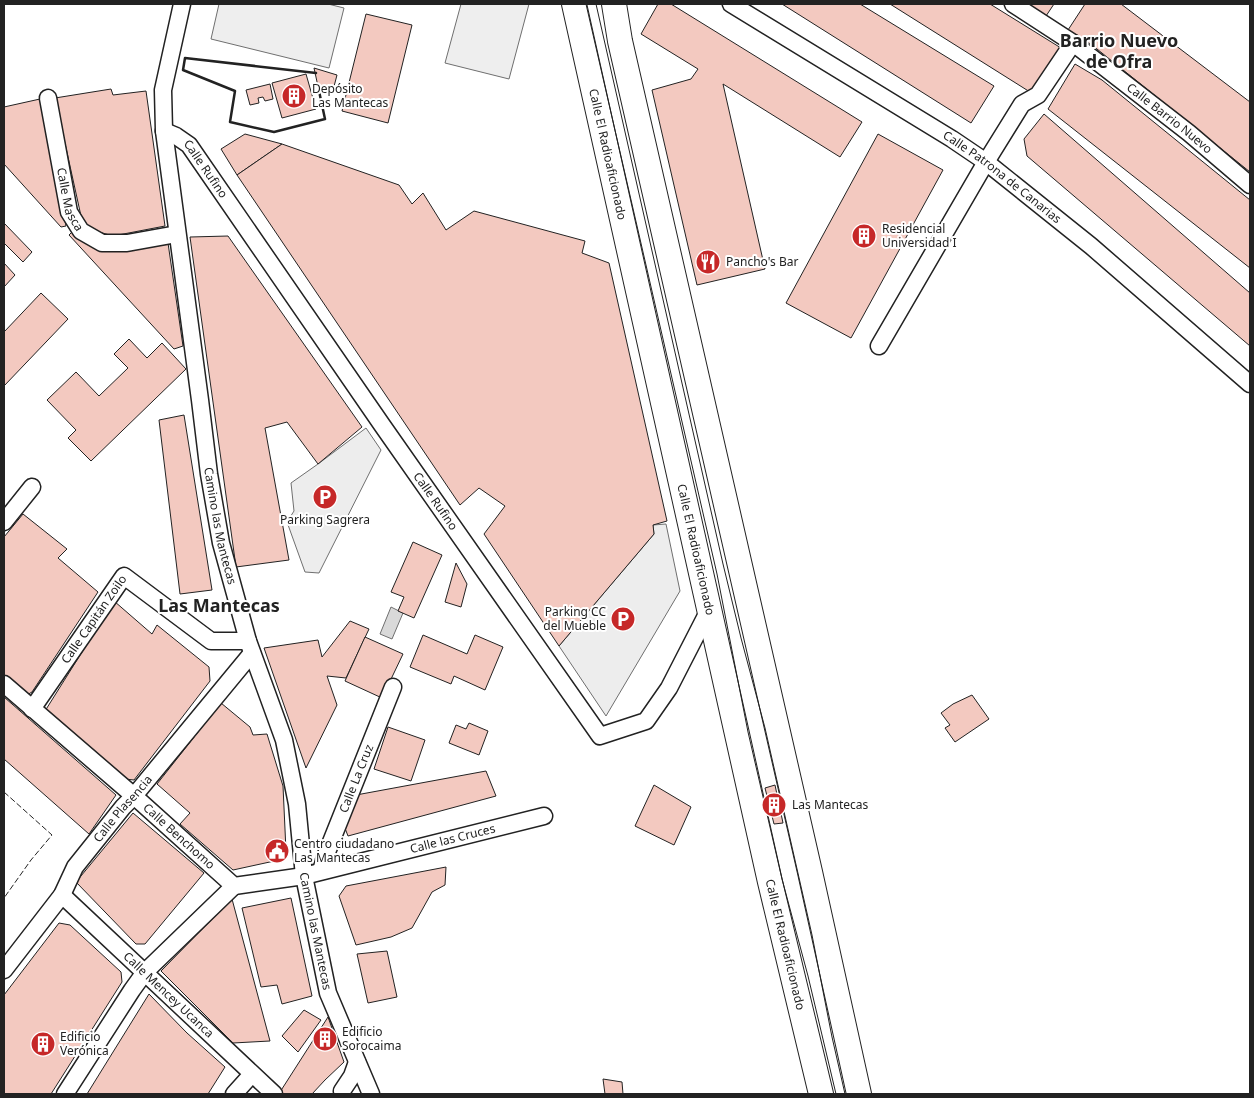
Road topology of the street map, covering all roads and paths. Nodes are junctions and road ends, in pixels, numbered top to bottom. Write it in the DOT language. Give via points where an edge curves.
graph roads {
  1 [pos="182,4"];
  2 [pos="574,4"];
  3 [pos="614,4"];
  4 [pos="731,4"];
  5 [pos="1013,4"];
  6 [pos="1073,42"];
  7 [pos="48,98"];
  8 [pos="164,132"];
  9 [pos="986,162"];
  10 [pos="1250,185"];
  11 [pos="177,234"];
  12 [pos="879,346"];
  13 [pos="1250,384"];
  14 [pos="32,487"];
  15 [pos="4,522"];
  16 [pos="709,610"];
  17 [pos="250,647"];
  18 [pos="4,684"];
  19 [pos="393,687"];
  20 [pos="32,708"];
  21 [pos="134,796"];
  22 [pos="544,816"];
  23 [pos="321,871"];
  24 [pos="304,876"];
  25 [pos="234,886"];
  26 [pos="62,895"];
  27 [pos="4,970"];
  28 [pos="145,972"];
  29 [pos="357,1062"];
  30 [pos="252,1074"];
  31 [pos="341,1093"];
  32 [pos="370,1093"];
  33 [pos="65,1094"];
  34 [pos="234,1094"];
  35 [pos="274,1094"];
  36 [pos="821,1094"];
  37 [pos="860,1094"];
  1 -- 8 [label="street, Camino las Mantecas" via="163,90"];
  2 -- 16 [label="street, Calle El Radioaficionado"];
  3 -- 37 [label="street"];
  4 -- 9 [label="street, Calle Patrona de Canarias"];
  5 -- 6 [label="street, Calle Barrio Nuevo"];
  6 -- 9 [label="street" via="1038,96 1022,104"];
  6 -- 10 [label="street, Calle Barrio Nuevo"];
  7 -- 11 [label="street, Calle Masca" via="69,212 81,231 102,243 127,243"];
  8 -- 11 [label="street, Camino las Mantecas"];
  8 -- 16 [label="street, Calle Rufino" via="189,145 600,736 646,721 669,688"];
  9 -- 12 [label="street"];
  9 -- 13 [label="street, Calle Patrona de Canarias" via="1091,246"];
  11 -- 17 [label="street, Camino las Mantecas" via="221,543"];
  14 -- 15 [label="street"];
  16 -- 36 [label="street, Calle El Radioaficionado"];
  17 -- 20 [label="street, Calle Capitán Zoilo" via="210,641 124,576"];
  17 -- 21 [label="street, Calle Plasencia"];
  17 -- 24 [label="street, Camino las Mantecas" via="284,740 297,804"];
  18 -- 20 [label="street, Calle Benchomo"];
  19 -- 23 [label="street, Calle La Cruz"];
  20 -- 21 [label="street, Calle Benchomo"];
  21 -- 25 [label="street, Calle Benchomo"];
  21 -- 26 [label="street, Calle Plasencia" via="75,867"];
  22 -- 23 [label="street, Calle las Cruces"];
  23 -- 24 [label="street, Calle las Cruces"];
  24 -- 25 [label="street"];
  24 -- 29 [label="street, Camino las Mantecas" via="328,993"];
  25 -- 28 [label="street"];
  26 -- 27 [label="street, Calle Plasencia"];
  26 -- 28 [label="street, Calle Mencey Ucanca"];
  28 -- 30 [label="street, Calle Mencey Ucanca"];
  28 -- 33 [label="street"];
  29 -- 31 [label="street"];
  29 -- 32 [label="street, Camino las Mantecas"];
  30 -- 34 [label="street"];
  30 -- 35 [label="street, Calle Mencey Ucanca"];
  31 -- 32 [label="street" via="362,1089"];
}
